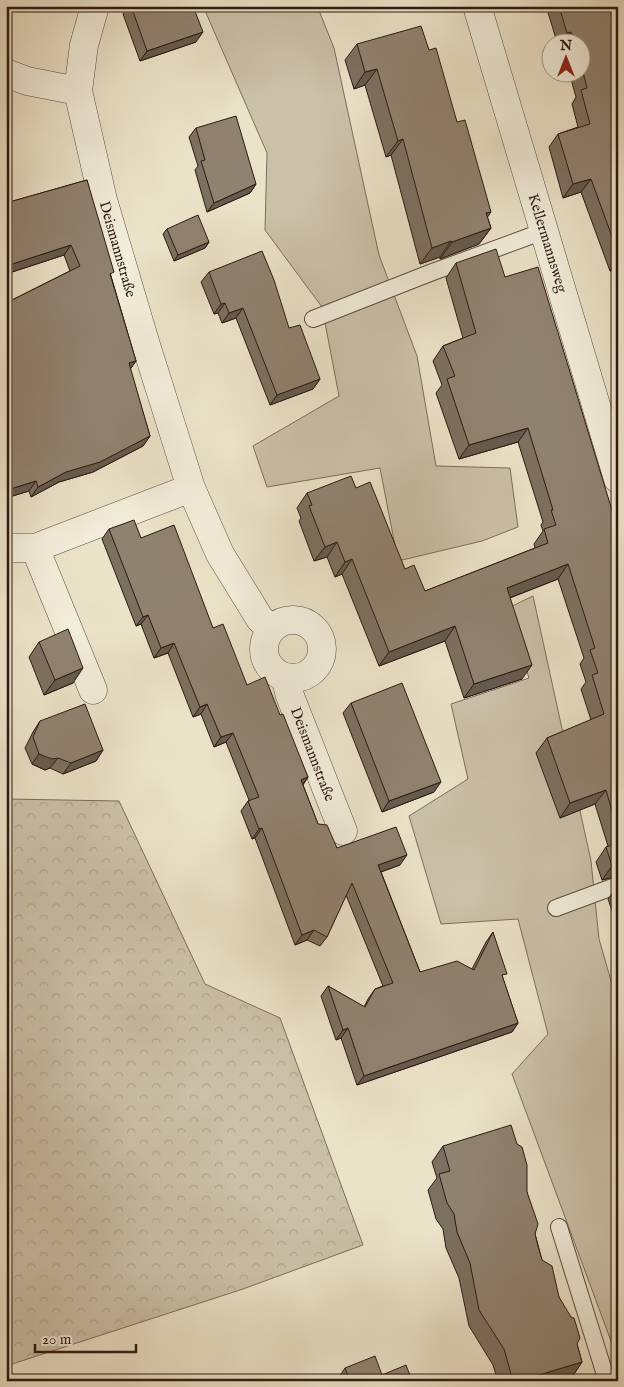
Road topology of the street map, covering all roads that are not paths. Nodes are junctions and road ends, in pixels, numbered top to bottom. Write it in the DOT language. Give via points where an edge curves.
graph roads {
  1 [pos="95,6"];
  2 [pos="477,6"];
  3 [pos="6,72"];
  4 [pos="78,92"];
  5 [pos="544,231"];
  6 [pos="313,319"];
  7 [pos="618,479"];
  8 [pos="191,488"];
  9 [pos="6,548"];
  10 [pos="35,548"];
  11 [pos="271,628"];
  12 [pos="285,677"];
  13 [pos="94,690"];
  14 [pos="343,831"];
  15 [pos="618,885"];
  16 [pos="556,908"];
  17 [pos="559,1226"];
  18 [pos="607,1381"];
  1 -- 4 [label="street, Deismannstraße" via="84,45"];
  2 -- 5 [label="street, Kellermannsweg"];
  3 -- 4 [label="street" via="27,81"];
  4 -- 8 [label="street, Deismannstraße" via="103,200"];
  5 -- 6 [label="lane"];
  5 -- 7 [label="street, Kellermannsweg"];
  8 -- 10 [label="street"];
  8 -- 11 [label="street, Deismannstraße" via="220,554 260,619"];
  9 -- 10 [label="street"];
  10 -- 13 [label="street"];
  11 -- 12 [label="street" via="264,642 264,657 272,670"];
  11 -- 12 [label="street" via="284,620 300,620 313,627 321,640 321,656 314,669 301,677"];
  12 -- 14 [label="street, Deismannstraße"];
  15 -- 16 [label="lane"];
  17 -- 18 [label="lane"];
}
